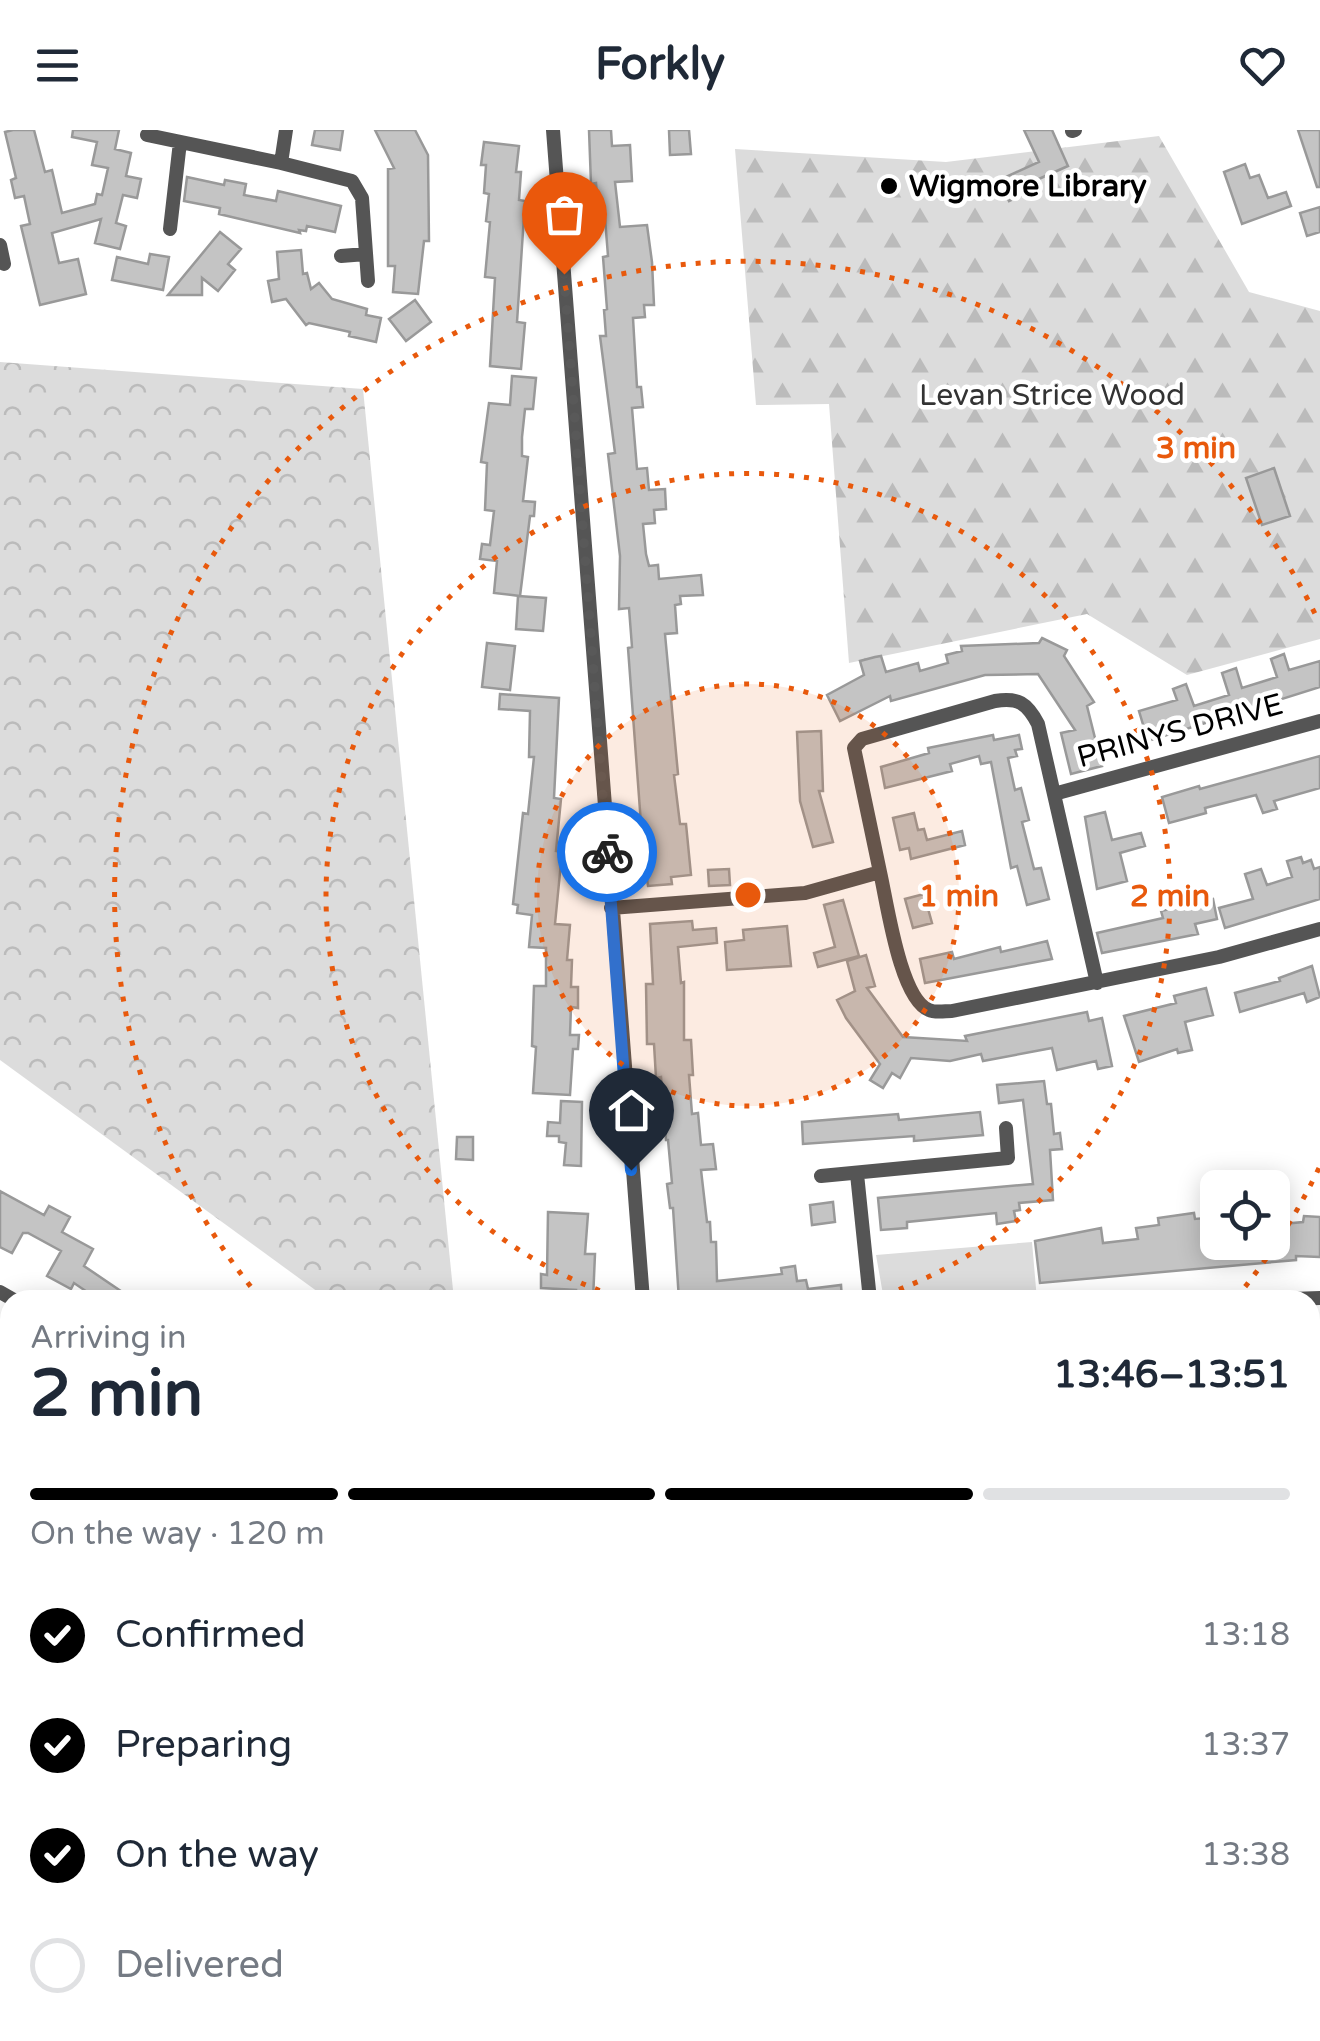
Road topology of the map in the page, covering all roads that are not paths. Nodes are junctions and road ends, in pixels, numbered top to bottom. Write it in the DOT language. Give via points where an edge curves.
graph roads {
  1 [pos="286,130"];
  2 [pos="553,130"];
  3 [pos="148,135"];
  4 [pos="180,142"];
  5 [pos="281,162"];
  6 [pos="170,229"];
  7 [pos="0,245"];
  8 [pos="366,254"];
  9 [pos="341,256"];
  10 [pos="4,264"];
  11 [pos="368,281"];
  12 [pos="1320,721"];
  13 [pos="1054,794"];
  14 [pos="880,872"];
  15 [pos="612,908"];
  16 [pos="1320,929"];
  17 [pos="1097,982"];
  18 [pos="1006,1128"];
  19 [pos="856,1174"];
  20 [pos="821,1176"];
  21 [pos="641,1290"];
  22 [pos="869,1290"];
  1 -- 5 [label="street"];
  2 -- 15 [label="street"];
  3 -- 4 [label="street"];
  4 -- 5 [label="street"];
  4 -- 6 [label="street"];
  5 -- 8 [label="street" via="344,177 358,188"];
  7 -- 10 [label="street"];
  8 -- 9 [label="street"];
  8 -- 11 [label="street"];
  12 -- 13 [label="street, PRINYS DRIVE"];
  13 -- 14 [label="street" via="1038,724 1012,698 862,739 854,748 857,771"];
  13 -- 17 [label="street"];
  14 -- 15 [label="street" via="805,893"];
  14 -- 17 [label="street" via="906,981 931,1011"];
  15 -- 21 [label="street"];
  16 -- 17 [label="street"];
  18 -- 19 [label="street" via="1008,1158"];
  19 -- 20 [label="street"];
  19 -- 22 [label="street"];
}
